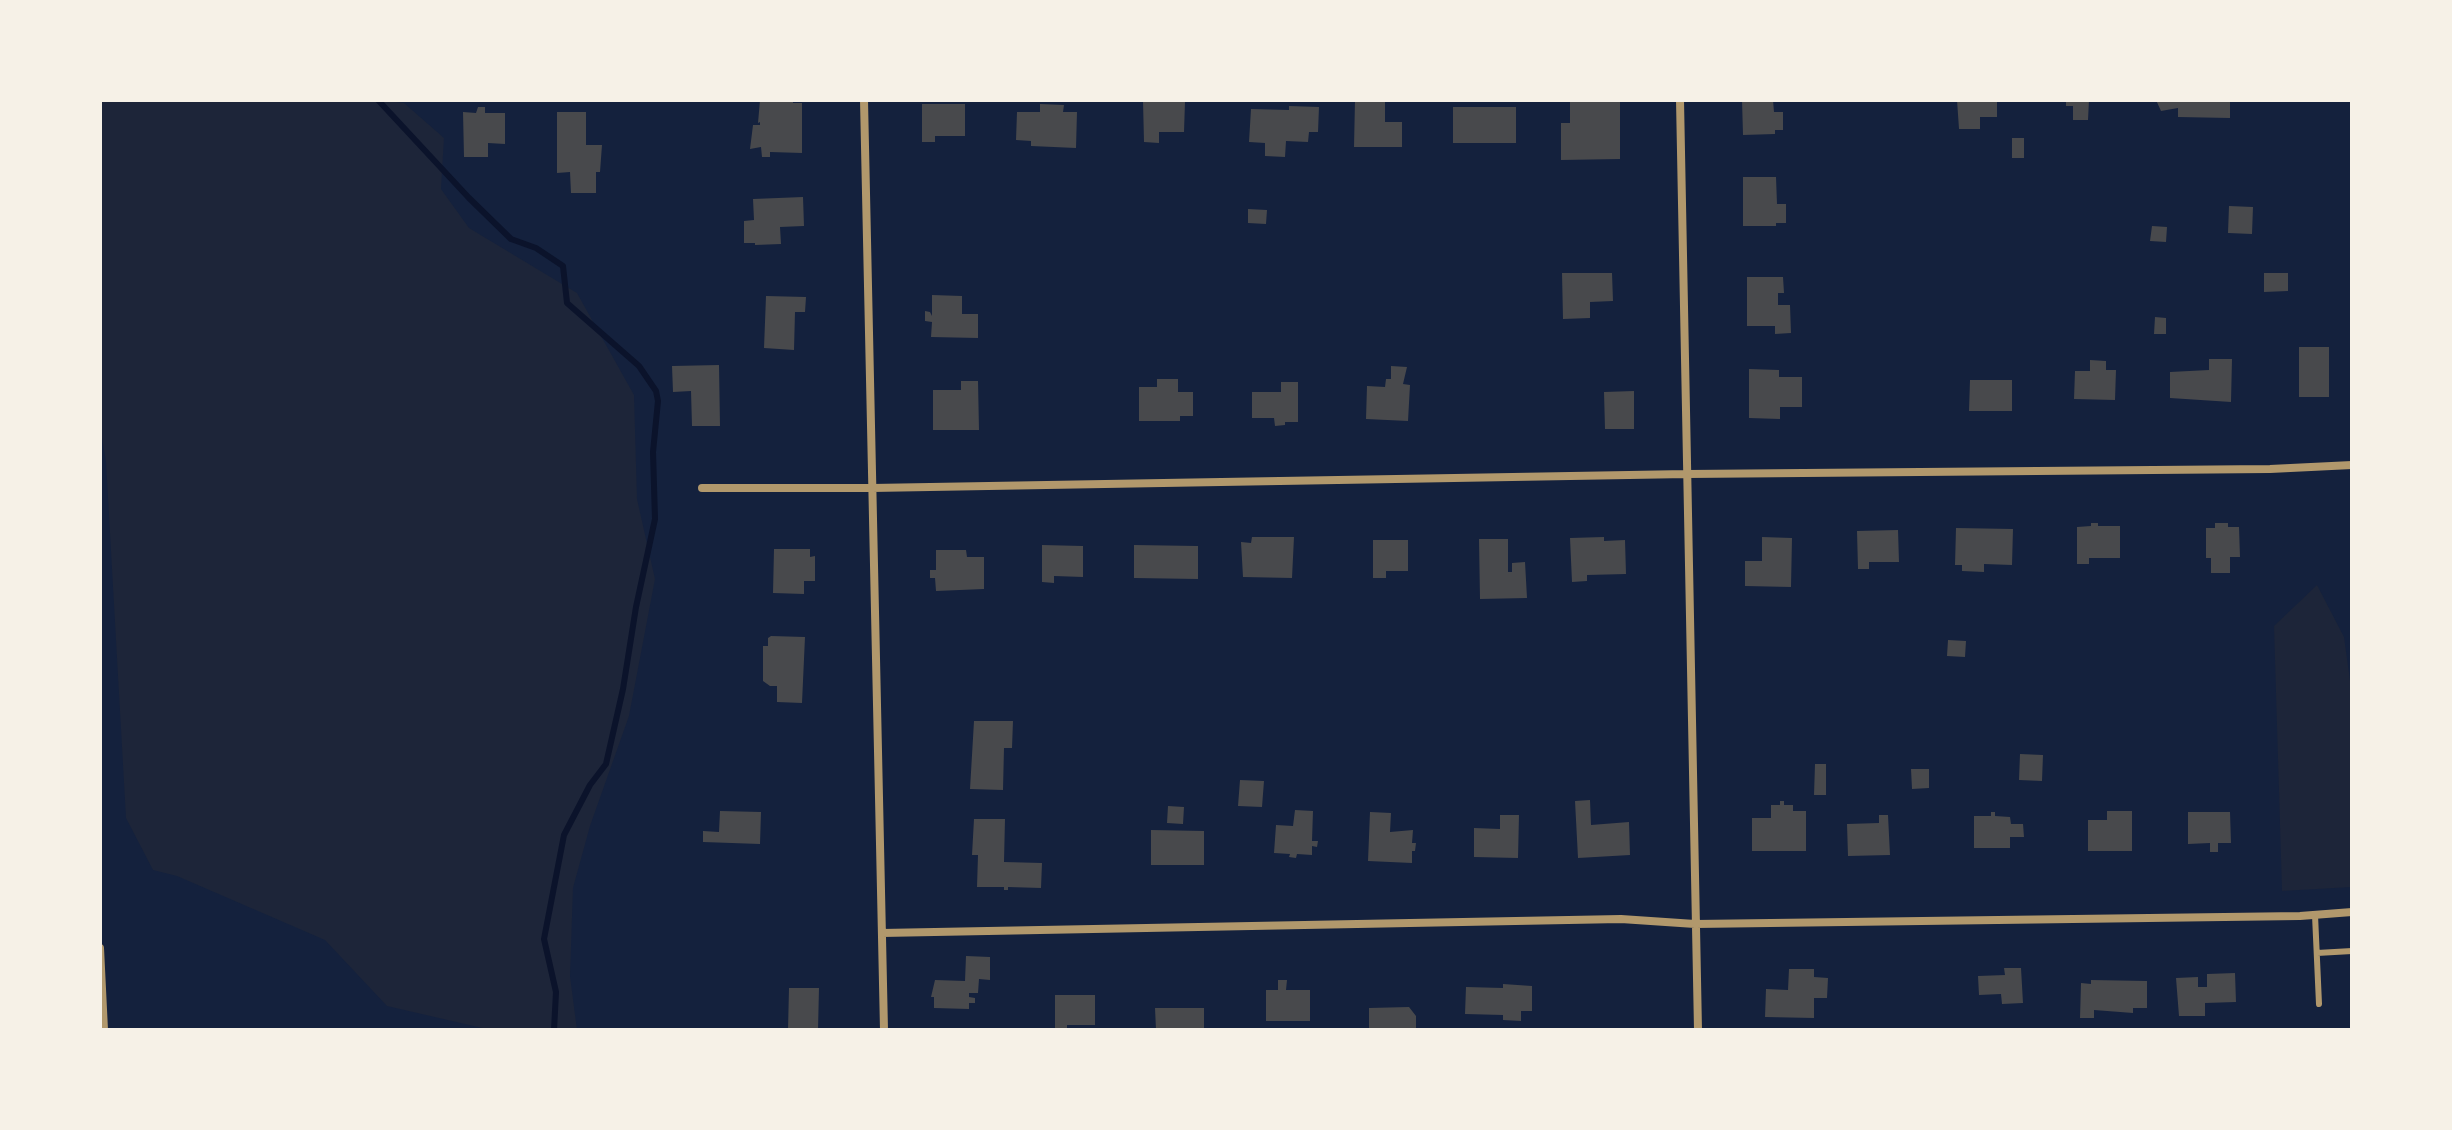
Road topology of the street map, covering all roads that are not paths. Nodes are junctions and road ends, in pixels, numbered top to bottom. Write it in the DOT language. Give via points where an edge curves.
graph roads {
  1 [pos="864,100"];
  2 [pos="1680,100"];
  3 [pos="2352,465"];
  4 [pos="1687,474"];
  5 [pos="702,488"];
  6 [pos="872,488"];
  7 [pos="2352,912"];
  8 [pos="2315,915"];
  9 [pos="1695,924"];
  10 [pos="882,933"];
  11 [pos="100,948"];
  12 [pos="2352,951"];
  13 [pos="2317,953"];
  14 [pos="2319,1004"];
  15 [pos="102,1012"];
  16 [pos="104,1030"];
  17 [pos="884,1030"];
  18 [pos="1698,1030"];
  1 -- 6 [label="street"];
  2 -- 4 [label="street"];
  3 -- 4 [label="street"];
  4 -- 6 [label="street"];
  4 -- 9 [label="street"];
  5 -- 6 [label="street"];
  6 -- 10 [label="street"];
  7 -- 8 [label="street"];
  8 -- 9 [label="street"];
  8 -- 13 [label="lane"];
  9 -- 10 [label="street" via="1621,919"];
  9 -- 18 [label="street"];
  10 -- 17 [label="street"];
  11 -- 15 [label="street"];
  12 -- 13 [label="lane"];
  13 -- 14 [label="lane"];
  15 -- 16 [label="street"];
}
